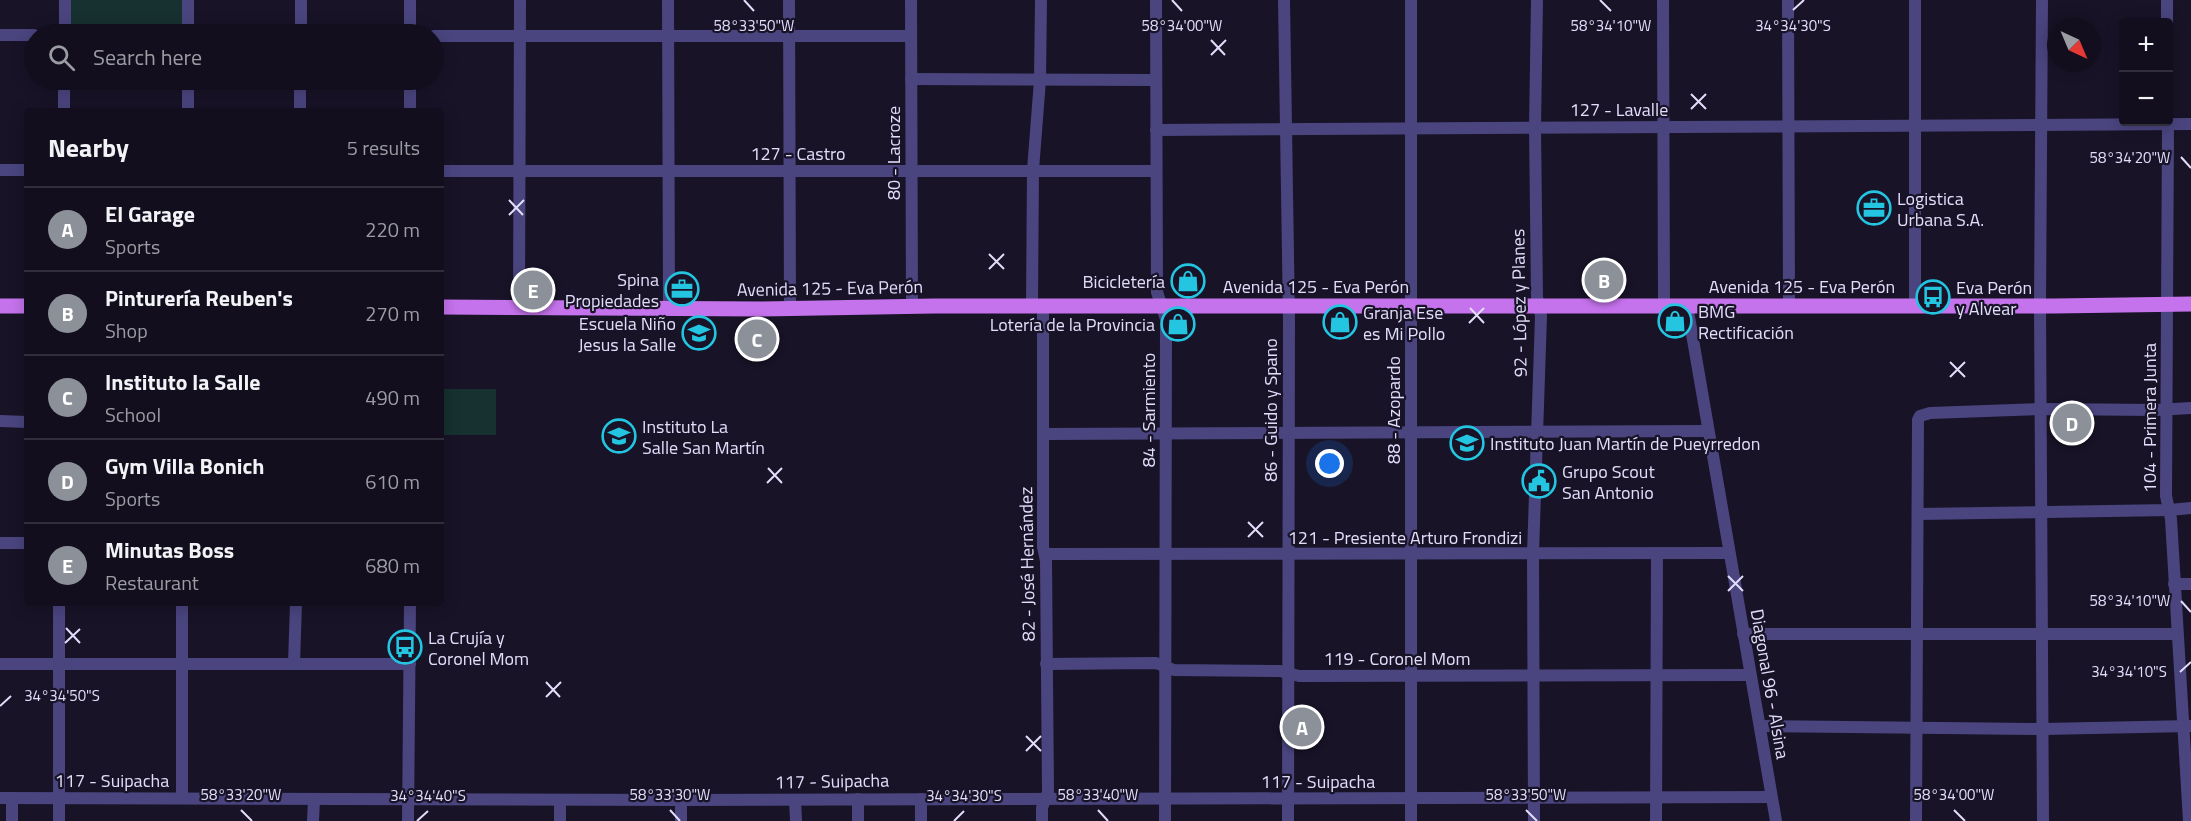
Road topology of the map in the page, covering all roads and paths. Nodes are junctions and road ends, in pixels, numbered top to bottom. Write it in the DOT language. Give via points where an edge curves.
graph roads {
  1 [pos="65,0"];
  2 [pos="188,0"];
  3 [pos="301,0"];
  4 [pos="410,0"];
  5 [pos="520,0"];
  6 [pos="668,0"];
  7 [pos="789,0"];
  8 [pos="911,0"];
  9 [pos="1041,0"];
  10 [pos="1156,0"];
  11 [pos="1284,0"];
  12 [pos="1411,0"];
  13 [pos="1537,0"];
  14 [pos="1663,0"];
  15 [pos="1788,0"];
  16 [pos="1915,0"];
  17 [pos="2042,0"];
  18 [pos="2167,0"];
  19 [pos="2168,18"];
  20 [pos="65,24"];
  21 [pos="188,24"];
  22 [pos="301,24"];
  23 [pos="410,24"];
  24 [pos="0,35"];
  25 [pos="24,35"];
  26 [pos="444,36"];
  27 [pos="520,36"];
  28 [pos="668,36"];
  29 [pos="910,36"];
  30 [pos="789,37"];
  31 [pos="911,79"];
  32 [pos="1040,80"];
  33 [pos="1156,80"];
  34 [pos="64,90"];
  35 [pos="188,90"];
  36 [pos="300,90"];
  37 [pos="410,90"];
  38 [pos="64,108"];
  39 [pos="188,108"];
  40 [pos="300,108"];
  41 [pos="410,108"];
  42 [pos="2119,123"];
  43 [pos="2173,123"];
  44 [pos="2041,124"];
  45 [pos="2191,124"];
  46 [pos="1916,125"];
  47 [pos="1789,126"];
  48 [pos="2168,126"];
  49 [pos="1663,127"];
  50 [pos="1412,128"];
  51 [pos="1535,128"];
  52 [pos="1286,129"];
  53 [pos="1156,130"];
  54 [pos="0,170"];
  55 [pos="24,170"];
  56 [pos="669,170"];
  57 [pos="789,170"];
  58 [pos="1033,170"];
  59 [pos="444,171"];
  60 [pos="520,171"];
  61 [pos="911,171"];
  62 [pos="1155,171"];
  63 [pos="1664,304"];
  64 [pos="2191,304"];
  65 [pos="1412,305"];
  66 [pos="1687,305"];
  67 [pos="1915,305"];
  68 [pos="2168,305"];
  69 [pos="0,306"];
  70 [pos="24,306"];
  71 [pos="912,306"];
  72 [pos="1037,306"];
  73 [pos="1161,306"];
  74 [pos="1539,306"];
  75 [pos="1790,306"];
  76 [pos="2040,306"];
  77 [pos="444,307"];
  78 [pos="669,307"];
  79 [pos="1288,307"];
  80 [pos="519,308"];
  81 [pos="790,309"];
  82 [pos="2191,408"];
  83 [pos="2041,409"];
  84 [pos="2167,410"];
  85 [pos="0,421"];
  86 [pos="24,422"];
  87 [pos="1708,431"];
  88 [pos="1166,432"];
  89 [pos="1288,432"];
  90 [pos="1411,432"];
  91 [pos="1536,432"];
  92 [pos="1044,434"];
  93 [pos="2191,508"];
  94 [pos="2170,510"];
  95 [pos="2041,512"];
  96 [pos="1918,514"];
  97 [pos="0,543"];
  98 [pos="24,543"];
  99 [pos="1729,553"];
  100 [pos="1045,554"];
  101 [pos="1410,554"];
  102 [pos="1533,554"];
  103 [pos="1657,554"];
  104 [pos="1165,555"];
  105 [pos="1288,555"];
  106 [pos="2174,584"];
  107 [pos="2191,584"];
  108 [pos="59,606"];
  109 [pos="183,606"];
  110 [pos="296,606"];
  111 [pos="410,606"];
  112 [pos="1743,634"];
  113 [pos="2177,634"];
  114 [pos="1917,635"];
  115 [pos="2042,635"];
  116 [pos="0,664"];
  117 [pos="59,664"];
  118 [pos="181,664"];
  119 [pos="294,664"];
  120 [pos="410,664"];
  121 [pos="1046,664"];
  122 [pos="1165,666"];
  123 [pos="1288,674"];
  124 [pos="1410,675"];
  125 [pos="1533,675"];
  126 [pos="1750,675"];
  127 [pos="1657,676"];
  128 [pos="1760,726"];
  129 [pos="2187,726"];
  130 [pos="1916,728"];
  131 [pos="2043,729"];
  132 [pos="1771,797"];
  133 [pos="6,798"];
  134 [pos="60,798"];
  135 [pos="182,798"];
  136 [pos="1656,798"];
  137 [pos="858,799"];
  138 [pos="921,799"];
  139 [pos="1165,799"];
  140 [pos="1288,799"];
  141 [pos="1412,799"];
  142 [pos="1534,799"];
  143 [pos="314,800"];
  144 [pos="408,800"];
  145 [pos="560,800"];
  146 [pos="681,800"];
  147 [pos="795,800"];
  148 [pos="1045,800"];
  149 [pos="12,821"];
  150 [pos="59,821"];
  151 [pos="314,821"];
  152 [pos="408,821"];
  153 [pos="560,821"];
  154 [pos="681,821"];
  155 [pos="796,821"];
  156 [pos="858,821"];
  157 [pos="921,821"];
  158 [pos="1042,821"];
  159 [pos="1165,821"];
  160 [pos="1288,821"];
  161 [pos="1412,821"];
  162 [pos="1534,821"];
  163 [pos="1656,821"];
  164 [pos="1776,821"];
  165 [pos="1916,821"];
  166 [pos="2043,821"];
  167 [pos="2189,821"];
  1 -- 20 [label="street"];
  2 -- 21 [label="street"];
  3 -- 22 [label="street"];
  4 -- 23 [label="street"];
  5 -- 27 [label="street"];
  6 -- 28 [label="street"];
  7 -- 30 [label="street"];
  8 -- 29 [label="street, 80 - Lacroze"];
  9 -- 32 [label="street, 82 - José Hernández"];
  10 -- 33 [label="street, 84 - Sarmiento"];
  11 -- 52 [label="street, 86 - Guido y Spano"];
  12 -- 50 [label="street, 88 - Azopardo"];
  13 -- 51 [label="street, 92 - López y Planes"];
  14 -- 49 [label="street"];
  15 -- 47 [label="street"];
  16 -- 46 [label="street"];
  17 -- 44 [label="street"];
  18 -- 19 [label="street"];
  24 -- 25 [label="street"];
  26 -- 27 [label="street"];
  27 -- 28 [label="street"];
  27 -- 60 [label="street"];
  28 -- 30 [label="street"];
  28 -- 56 [label="street"];
  29 -- 30 [label="street"];
  29 -- 31 [label="street, 80 - Lacroze"];
  30 -- 57 [label="street"];
  31 -- 32 [label="street"];
  31 -- 61 [label="street, 80 - Lacroze"];
  32 -- 33 [label="street"];
  32 -- 58 [label="street, 82 - José Hernández"];
  33 -- 53 [label="street, 84 - Sarmiento"];
  34 -- 38 [label="street"];
  35 -- 39 [label="street"];
  36 -- 40 [label="street"];
  37 -- 41 [label="street"];
  42 -- 44 [label="street, 127 - Lavalle"];
  43 -- 45 [label="street, 127 - Lavalle"];
  44 -- 46 [label="street, 127 - Lavalle"];
  44 -- 76 [label="street"];
  46 -- 47 [label="street, 127 - Lavalle"];
  46 -- 67 [label="street"];
  47 -- 49 [label="street, 127 - Lavalle"];
  47 -- 75 [label="street"];
  48 -- 68 [label="street, 104 - Primera Junta"];
  49 -- 51 [label="street, 127 - Lavalle"];
  49 -- 63 [label="street"];
  50 -- 51 [label="street, 127 - Lavalle"];
  50 -- 52 [label="street, 127 - Lavalle"];
  50 -- 65 [label="street, 88 - Azopardo"];
  51 -- 74 [label="street, 92 - López y Planes"];
  52 -- 53 [label="street, 127 - Lavalle"];
  52 -- 79 [label="street, 86 - Guido y Spano"];
  53 -- 62 [label="street, 84 - Sarmiento"];
  54 -- 55 [label="street"];
  56 -- 57 [label="street, 127 - Castro"];
  56 -- 60 [label="street, 127 - Castro"];
  56 -- 78 [label="street"];
  57 -- 61 [label="street, 127 - Castro"];
  57 -- 81 [label="street"];
  58 -- 61 [label="street, 127 - Castro"];
  58 -- 62 [label="street, 127 - Castro"];
  58 -- 72 [label="street, 82 - José Hernández"];
  59 -- 60 [label="street, 127 - Castro"];
  60 -- 80 [label="street"];
  61 -- 71 [label="street, 80 - Lacroze"];
  62 -- 73 [label="street, 84 - Sarmiento" via="1157,292"];
  63 -- 66 [label="main road, Avenida 125 - Eva Perón"];
  63 -- 74 [label="main road, Avenida 125 - Eva Perón"];
  64 -- 68 [label="main road, Avenida 125 - Eva Perón"];
  65 -- 74 [label="main road, Avenida 125 - Eva Perón"];
  65 -- 79 [label="main road, Avenida 125 - Eva Perón"];
  65 -- 90 [label="street, 88 - Azopardo"];
  66 -- 75 [label="main road, Avenida 125 - Eva Perón"];
  66 -- 87 [label="street, Diagonal 96 - Alsina"];
  67 -- 75 [label="main road, Avenida 125 - Eva Perón"];
  67 -- 76 [label="main road, Avenida 125 - Eva Perón"];
  68 -- 76 [label="main road, Avenida 125 - Eva Perón"];
  68 -- 84 [label="street, 104 - Primera Junta"];
  69 -- 70 [label="main road"];
  71 -- 72 [label="main road, Avenida 125 - Eva Perón"];
  71 -- 81 [label="main road, Avenida 125 - Eva Perón"];
  72 -- 73 [label="main road, Avenida 125 - Eva Perón"];
  72 -- 92 [label="street, 82 - José Hernández"];
  73 -- 79 [label="main road, Avenida 125 - Eva Perón"];
  73 -- 88 [label="street, 84 - Sarmiento" via="1166,319"];
  74 -- 91 [label="street, 92 - López y Planes"];
  76 -- 83 [label="street"];
  77 -- 80 [label="main road, Avenida 125 - Eva Perón"];
  78 -- 80 [label="main road, Avenida 125 - Eva Perón"];
  78 -- 81 [label="main road, Avenida 125 - Eva Perón"];
  79 -- 89 [label="street, 86 - Guido y Spano"];
  82 -- 84 [label="street"];
  83 -- 84 [label="street"];
  83 -- 95 [label="street"];
  83 -- 96 [label="street" via="1924,413 1918,420"];
  84 -- 94 [label="street, 104 - Primera Junta" via="2166,496"];
  85 -- 86 [label="street"];
  87 -- 91 [label="street"];
  87 -- 99 [label="street, Diagonal 96 - Alsina"];
  88 -- 89 [label="street"];
  88 -- 92 [label="street"];
  88 -- 104 [label="street, 84 - Sarmiento"];
  89 -- 90 [label="street"];
  89 -- 105 [label="street, 86 - Guido y Spano"];
  90 -- 91 [label="street"];
  90 -- 101 [label="street, 88 - Azopardo"];
  91 -- 102 [label="street, 92 - López y Planes"];
  92 -- 100 [label="street, 82 - José Hernández"];
  93 -- 94 [label="street"];
  94 -- 95 [label="street"];
  94 -- 106 [label="street, 104 - Primera Junta"];
  95 -- 96 [label="street"];
  95 -- 115 [label="street"];
  96 -- 114 [label="street"];
  97 -- 98 [label="street"];
  99 -- 103 [label="street, 121 - Presiente Arturo Frondizi"];
  99 -- 112 [label="street, Diagonal 96 - Alsina"];
  100 -- 104 [label="street, 121 - Presiente Arturo Frondizi"];
  100 -- 121 [label="street, 82 - José Hernández"];
  101 -- 102 [label="street, 121 - Presiente Arturo Frondizi"];
  101 -- 105 [label="street, 121 - Presiente Arturo Frondizi"];
  101 -- 124 [label="street, 88 - Azopardo"];
  102 -- 103 [label="street, 121 - Presiente Arturo Frondizi"];
  102 -- 125 [label="street, 92 - López y Planes"];
  103 -- 127 [label="street"];
  104 -- 105 [label="street, 121 - Presiente Arturo Frondizi"];
  104 -- 122 [label="street, 84 - Sarmiento"];
  105 -- 123 [label="street, 86 - Guido y Spano"];
  106 -- 107 [label="street"];
  106 -- 113 [label="street, 104 - Primera Junta"];
  108 -- 117 [label="street"];
  109 -- 118 [label="street"];
  110 -- 119 [label="street"];
  111 -- 120 [label="street"];
  112 -- 114 [label="street"];
  112 -- 126 [label="street, Diagonal 96 - Alsina"];
  113 -- 115 [label="street"];
  113 -- 129 [label="street, 104 - Primera Junta"];
  114 -- 115 [label="street"];
  114 -- 130 [label="street"];
  115 -- 131 [label="street"];
  116 -- 117 [label="street"];
  117 -- 118 [label="street"];
  117 -- 134 [label="street"];
  118 -- 119 [label="street"];
  118 -- 135 [label="street"];
  119 -- 120 [label="street"];
  120 -- 144 [label="street"];
  121 -- 122 [label="street, 119 - Coronel Mom"];
  121 -- 148 [label="street, 82 - José Hernández"];
  122 -- 123 [label="street, 119 - Coronel Mom" via="1178,670"];
  122 -- 139 [label="street, 84 - Sarmiento"];
  123 -- 124 [label="street, 119 - Coronel Mom"];
  123 -- 140 [label="street, 86 - Guido y Spano"];
  124 -- 125 [label="street, 119 - Coronel Mom"];
  124 -- 141 [label="street, 88 - Azopardo"];
  125 -- 127 [label="street, 119 - Coronel Mom"];
  125 -- 142 [label="street, 92 - López y Planes"];
  126 -- 127 [label="street, 119 - Coronel Mom"];
  126 -- 128 [label="street, Diagonal 96 - Alsina"];
  127 -- 136 [label="street"];
  128 -- 130 [label="street"];
  128 -- 132 [label="street, Diagonal 96 - Alsina"];
  129 -- 131 [label="street"];
  129 -- 167 [label="street, 104 - Primera Junta"];
  130 -- 131 [label="street"];
  130 -- 165 [label="street"];
  131 -- 166 [label="street"];
  132 -- 136 [label="street, 117 - Suipacha"];
  132 -- 164 [label="street, Diagonal 96 - Alsina"];
  133 -- 134 [label="street, 117 - Suipacha"];
  133 -- 149 [label="street"];
  134 -- 135 [label="street, 117 - Suipacha"];
  134 -- 150 [label="street"];
  135 -- 143 [label="street, 117 - Suipacha"];
  136 -- 142 [label="street, 117 - Suipacha"];
  136 -- 163 [label="street"];
  137 -- 138 [label="street, 117 - Suipacha"];
  137 -- 147 [label="street, 117 - Suipacha"];
  137 -- 156 [label="street"];
  138 -- 148 [label="street, 117 - Suipacha"];
  138 -- 157 [label="street"];
  139 -- 140 [label="street, 117 - Suipacha"];
  139 -- 148 [label="street, 117 - Suipacha"];
  139 -- 159 [label="street, 84 - Sarmiento"];
  140 -- 141 [label="street, 117 - Suipacha"];
  140 -- 160 [label="street, 86 - Guido y Spano"];
  141 -- 142 [label="street, 117 - Suipacha"];
  141 -- 161 [label="street, 88 - Azopardo"];
  142 -- 162 [label="street, 92 - López y Planes"];
  143 -- 144 [label="street, 117 - Suipacha"];
  143 -- 151 [label="street"];
  144 -- 145 [label="street, 117 - Suipacha"];
  144 -- 152 [label="street"];
  145 -- 146 [label="street, 117 - Suipacha"];
  145 -- 153 [label="street"];
  146 -- 147 [label="street, 117 - Suipacha"];
  146 -- 154 [label="street"];
  147 -- 155 [label="street"];
  148 -- 158 [label="street, 82 - José Hernández"];
}
